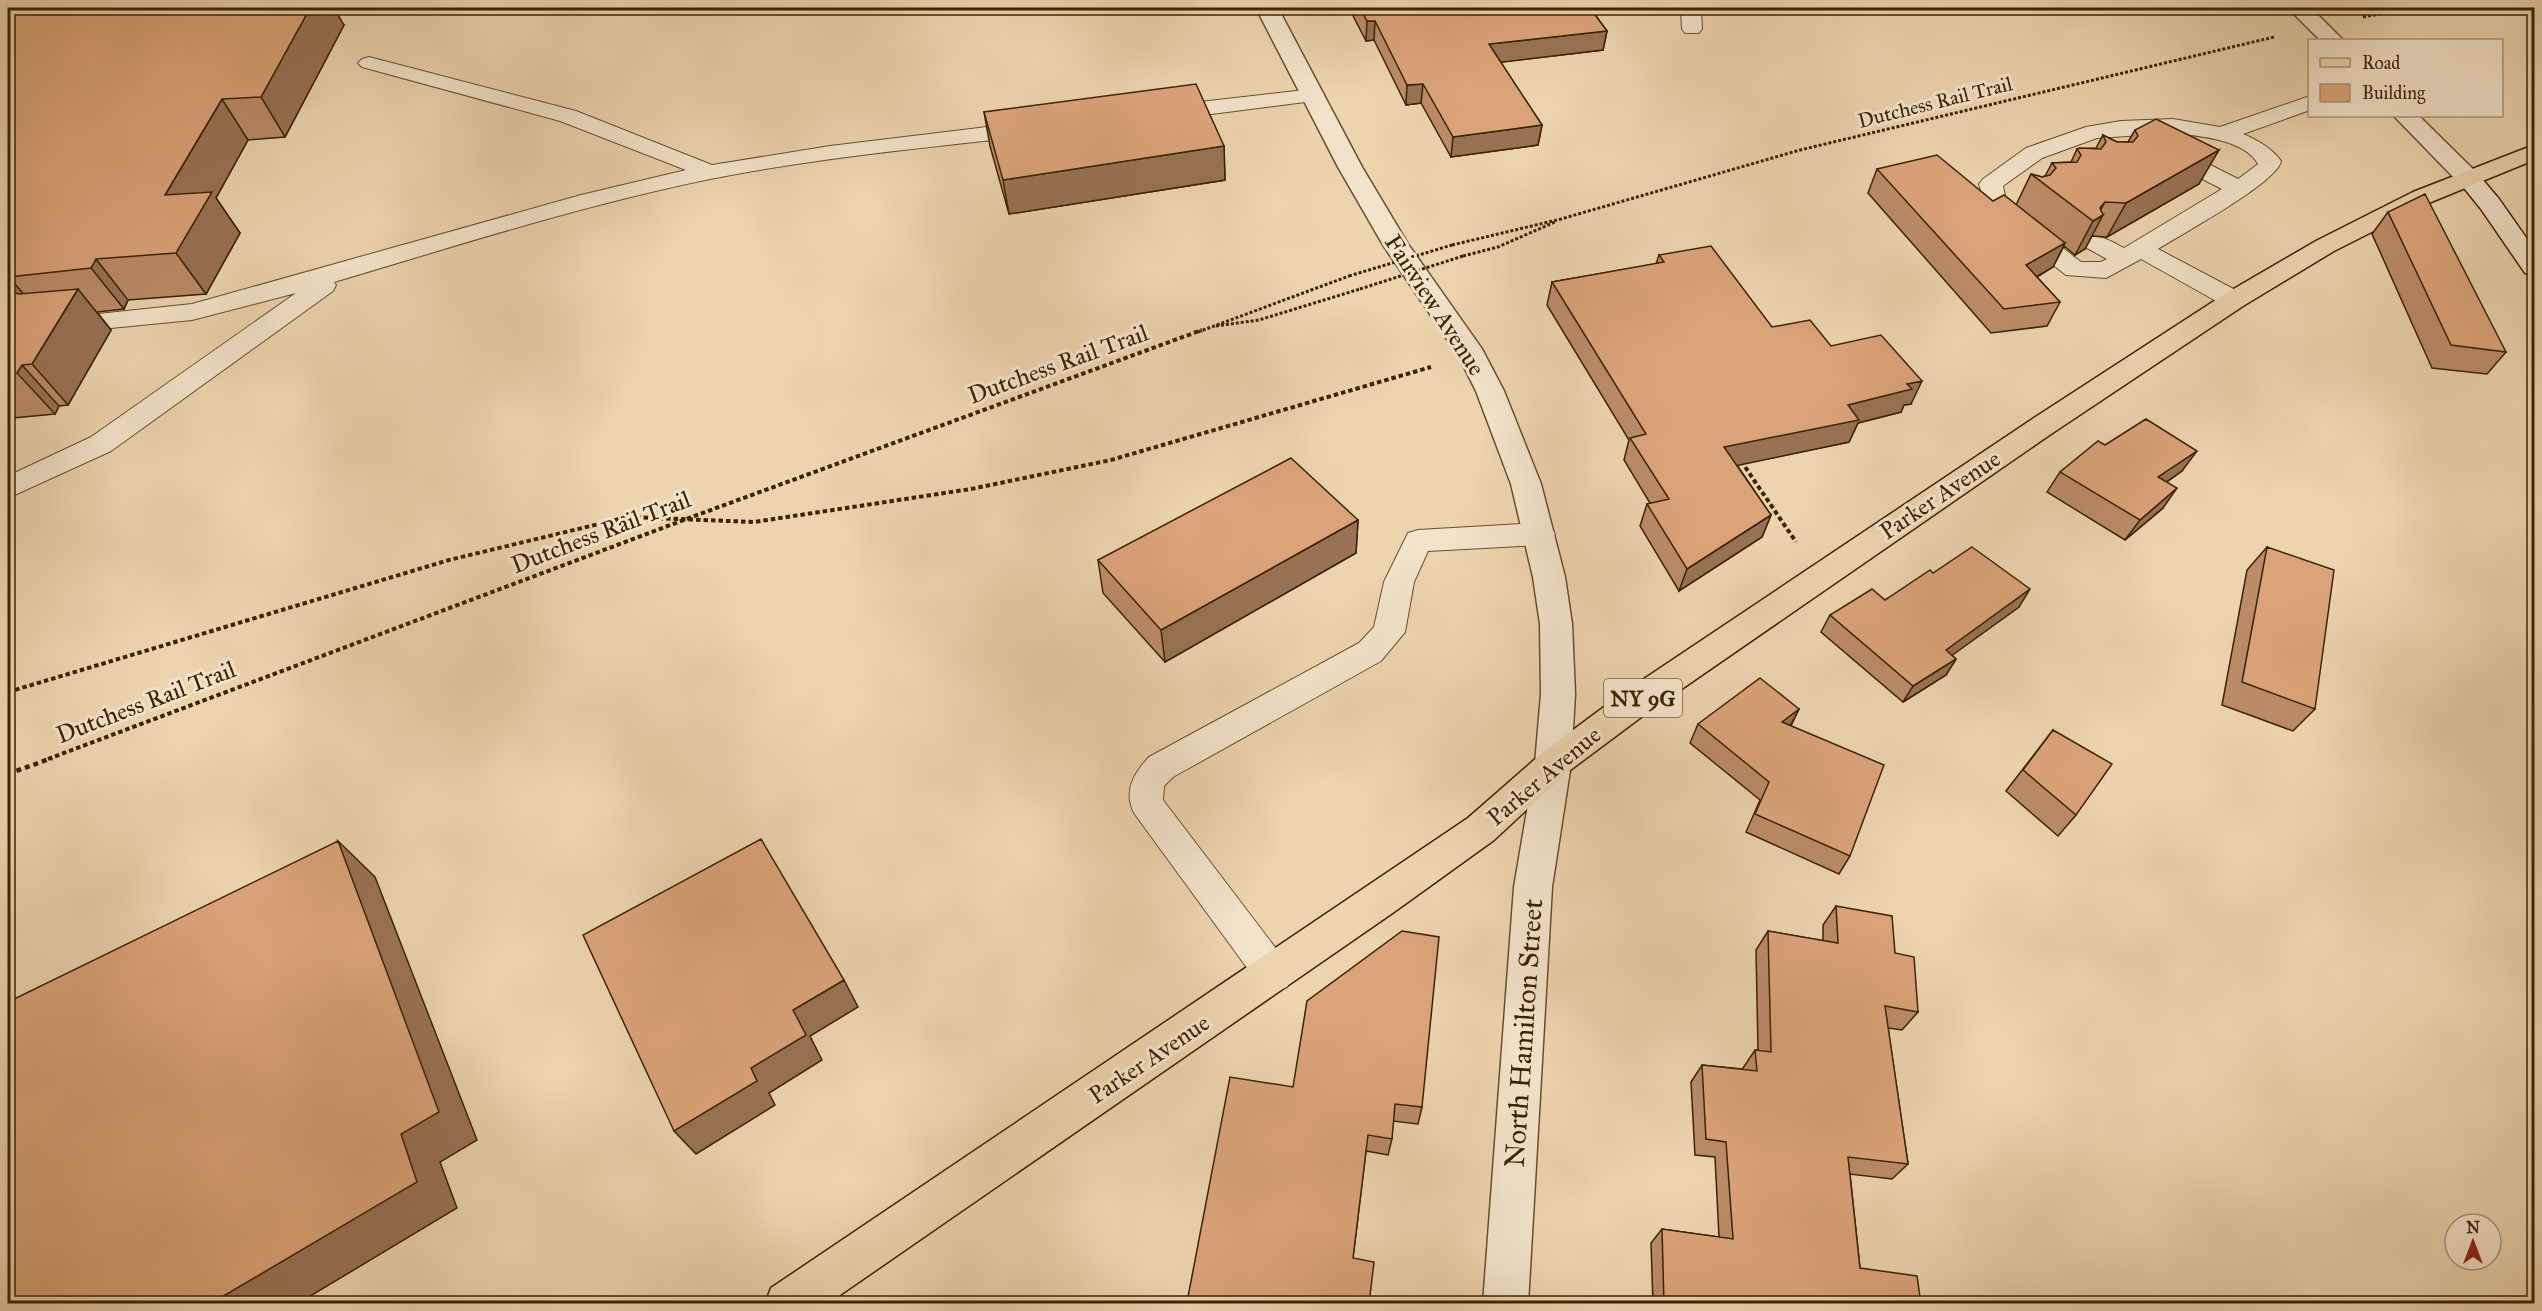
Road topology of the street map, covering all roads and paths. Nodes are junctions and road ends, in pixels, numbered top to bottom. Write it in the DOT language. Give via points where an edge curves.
graph roads {
  1 [pos="1267,8"];
  2 [pos="1691,8"];
  3 [pos="2299,8"];
  4 [pos="1692,29"];
  5 [pos="2325,34"];
  6 [pos="369,63"];
  7 [pos="1313,95"];
  8 [pos="2308,103"];
  9 [pos="1139,116"];
  10 [pos="2407,117"];
  11 [pos="1046,127"];
  12 [pos="2121,128"];
  13 [pos="2225,133"];
  14 [pos="2535,152"];
  15 [pos="2049,153"];
  16 [pos="2088,158"];
  17 [pos="710,172"];
  18 [pos="2468,178"];
  19 [pos="1991,184"];
  20 [pos="2239,189"];
  21 [pos="2169,201"];
  22 [pos="2025,202"];
  23 [pos="2144,215"];
  24 [pos="2195,216"];
  25 [pos="1562,219"];
  26 [pos="2121,229"];
  27 [pos="2171,230"];
  28 [pos="2096,243"];
  29 [pos="2138,251"];
  30 [pos="2535,267"];
  31 [pos="338,274"];
  32 [pos="2234,300"];
  33 [pos="55,325"];
  34 [pos="1210,327"];
  35 [pos="1472,355"];
  36 [pos="1735,452"];
  37 [pos="8,488"];
  38 [pos="689,518"];
  39 [pos="1540,534"];
  40 [pos="1820,577"];
  41 [pos="8,692"];
  42 [pos="1553,764"];
  43 [pos="8,774"];
  44 [pos="1274,975"];
  45 [pos="787,1304"];
  46 [pos="1505,1304"];
  1 -- 7 [label="street, Fairview Avenue"];
  2 -- 4 [label="lane"];
  3 -- 5 [label="street"];
  5 -- 25 [label="path, Dutchess Rail Trail" via="1800,150"];
  6 -- 17 [label="lane" via="568,116"];
  7 -- 9 [label="lane"];
  7 -- 35 [label="street, Fairview Avenue" via="1374,208"];
  8 -- 13 [label="lane"];
  10 -- 18 [label="street"];
  11 -- 17 [label="lane" via="813,155"];
  12 -- 13 [label="lane" via="2173,126"];
  12 -- 15 [label="lane" via="2094,132"];
  12 -- 20 [label="lane"];
  13 -- 20 [label="lane" via="2270,161 2269,167"];
  14 -- 18 [label="main road, Parker Avenue / NY 9G"];
  15 -- 16 [label="lane"];
  15 -- 19 [label="lane" via="2022,174"];
  17 -- 31 [label="lane" via="580,203"];
  18 -- 30 [label="street"];
  18 -- 32 [label="main road, Parker Avenue / NY 9G" via="2372,220"];
  19 -- 22 [label="lane"];
  19 -- 29 [label="lane" via="1996,208 2075,270 2106,270"];
  20 -- 24 [label="lane"];
  21 -- 24 [label="lane"];
  23 -- 27 [label="lane"];
  24 -- 27 [label="lane"];
  25 -- 34 [label="path, Dutchess Rail Trail, bridge" via="1452,244 1349,276"];
  25 -- 34 [label="path, Dutchess Rail Trail, bridge" via="1498,247 1259,320"];
  26 -- 29 [label="lane"];
  27 -- 29 [label="lane"];
  28 -- 29 [label="lane"];
  29 -- 32 [label="lane"];
  31 -- 33 [label="lane" via="192,312"];
  31 -- 37 [label="lane" via="101,444"];
  32 -- 40 [label="main road, Parker Avenue / NY 9G"];
  34 -- 38 [label="path, Dutchess Rail Trail"];
  35 -- 38 [label="path" via="1111,460 1046,474 864,507 754,522"];
  35 -- 39 [label="street, Fairview Avenue" via="1507,432"];
  36 -- 40 [label="path"];
  38 -- 41 [label="path" via="628,517 449,560"];
  38 -- 43 [label="path, Dutchess Rail Trail"];
  39 -- 42 [label="street, Fairview Avenue" via="1556,624 1558,694"];
  39 -- 44 [label="lane" via="1418,541 1399,582 1389,632 1370,652 1161,767 1148,781 1146,803"];
  40 -- 42 [label="main road, Parker Avenue / NY 9G"];
  42 -- 44 [label="main road, Parker Avenue / NY 9G" via="1481,829"];
  42 -- 46 [label="street, North Hamilton Street" via="1530,920"];
  44 -- 45 [label="main road, Parker Avenue / NY 9G"];
}
